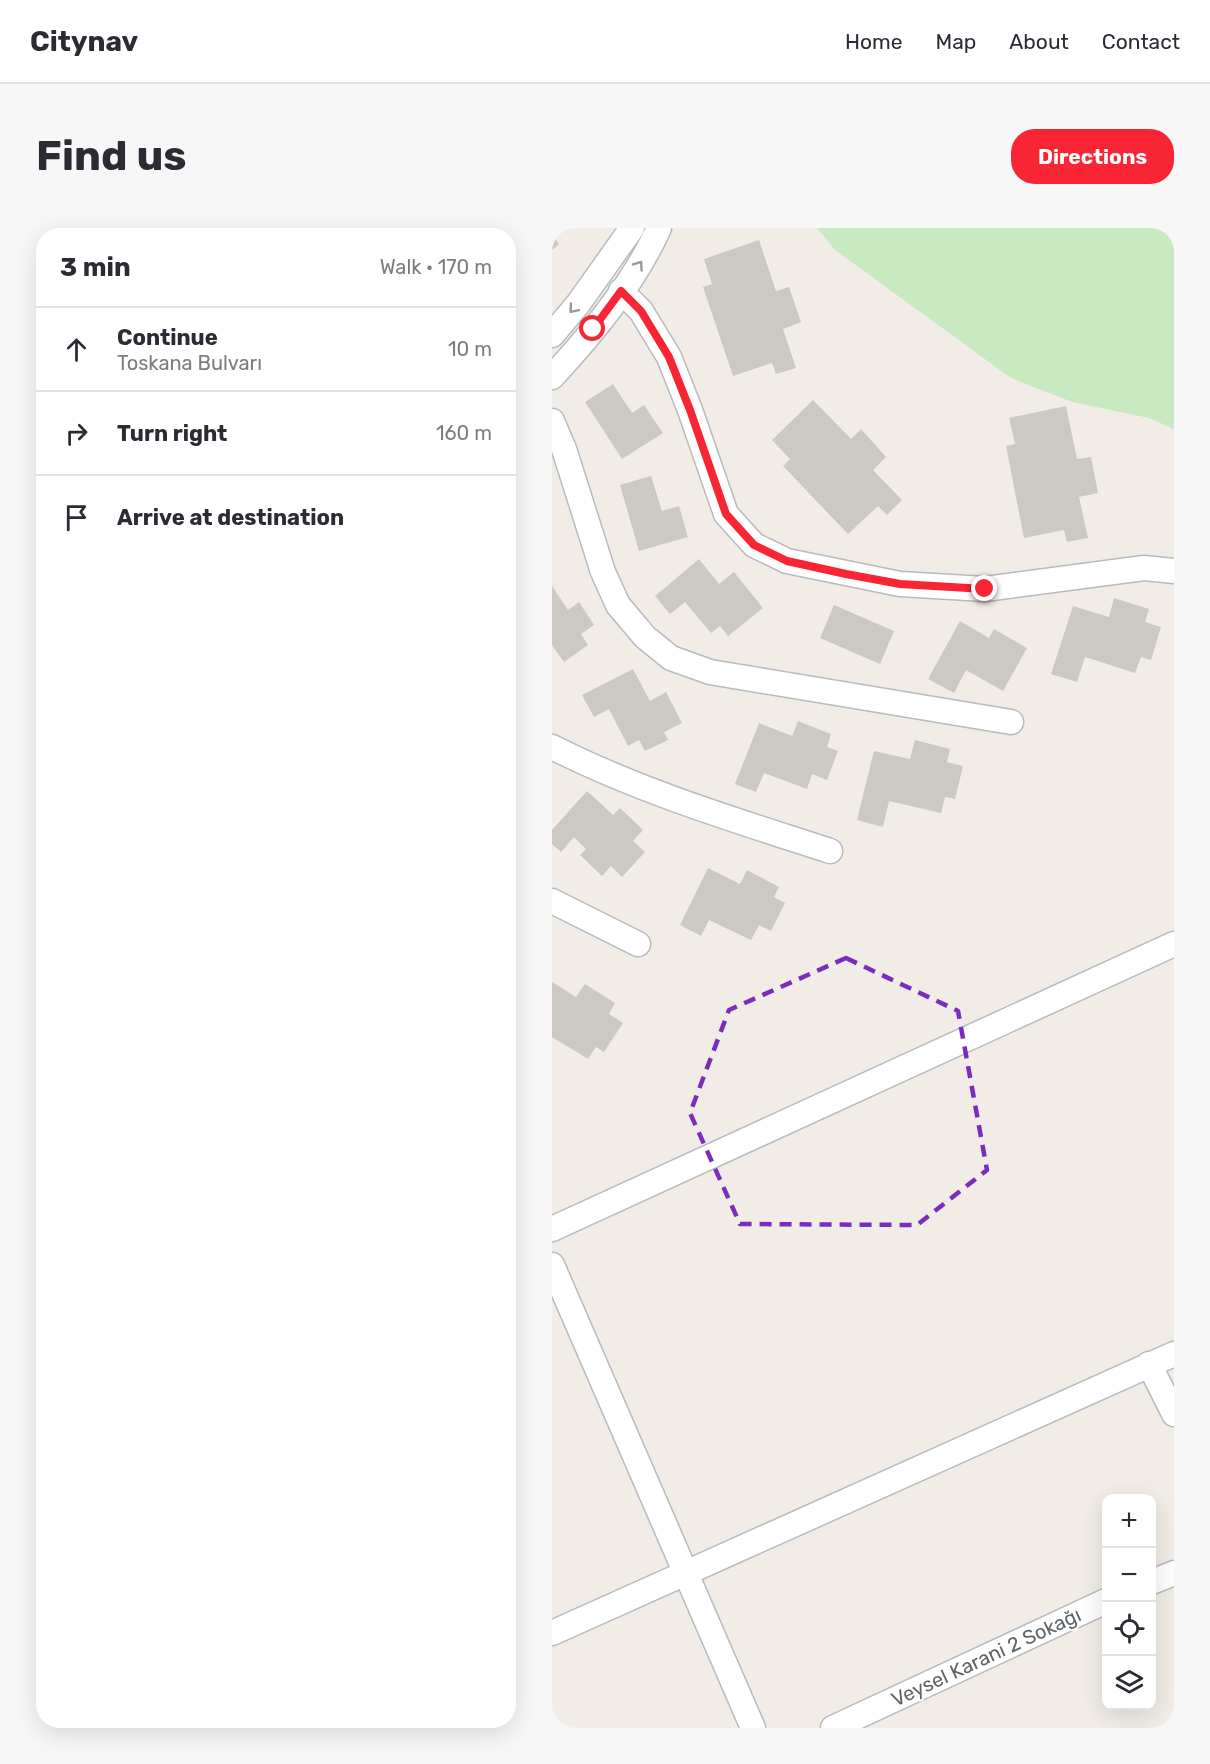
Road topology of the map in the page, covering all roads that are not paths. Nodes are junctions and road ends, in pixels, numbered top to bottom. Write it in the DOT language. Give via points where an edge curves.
graph roads {
  1 [pos="632,228"];
  2 [pos="659,228"];
  3 [pos="621,291"];
  4 [pos="552,335"];
  5 [pos="552,377"];
  6 [pos="552,421"];
  7 [pos="1174,571"];
  8 [pos="1011,722"];
  9 [pos="552,747"];
  10 [pos="830,851"];
  11 [pos="552,901"];
  12 [pos="638,944"];
  13 [pos="1174,944"];
  14 [pos="552,1229"];
  15 [pos="552,1265"];
  16 [pos="1174,1354"];
  17 [pos="1149,1364"];
  18 [pos="1174,1414"];
  19 [pos="1174,1573"];
  20 [pos="686,1574"];
  21 [pos="1156,1580"];
  22 [pos="1105,1602"];
  23 [pos="552,1633"];
  24 [pos="753,1728"];
  25 [pos="833,1728"];
  1 -- 4 [label="street, one-way"];
  3 -- 2 [label="street, one-way" via="647,254"];
  3 -- 5 [label="street"];
  3 -- 7 [label="street" via="641,311 669,357 726,514 754,545 787,561 900,584 985,589 1144,568"];
  6 -- 8 [label="street" via="618,605 645,637 671,658 721,674"];
  9 -- 10 [label="street" via="672,800"];
  11 -- 12 [label="street"];
  13 -- 14 [label="street"];
  15 -- 20 [label="street"];
  16 -- 17 [label="street"];
  17 -- 18 [label="street"];
  17 -- 20 [label="street"];
  19 -- 21 [label="street"];
  20 -- 23 [label="street"];
  20 -- 24 [label="street"];
  22 -- 25 [label="street, Veysel Karani 2 Sokağı"];
}
